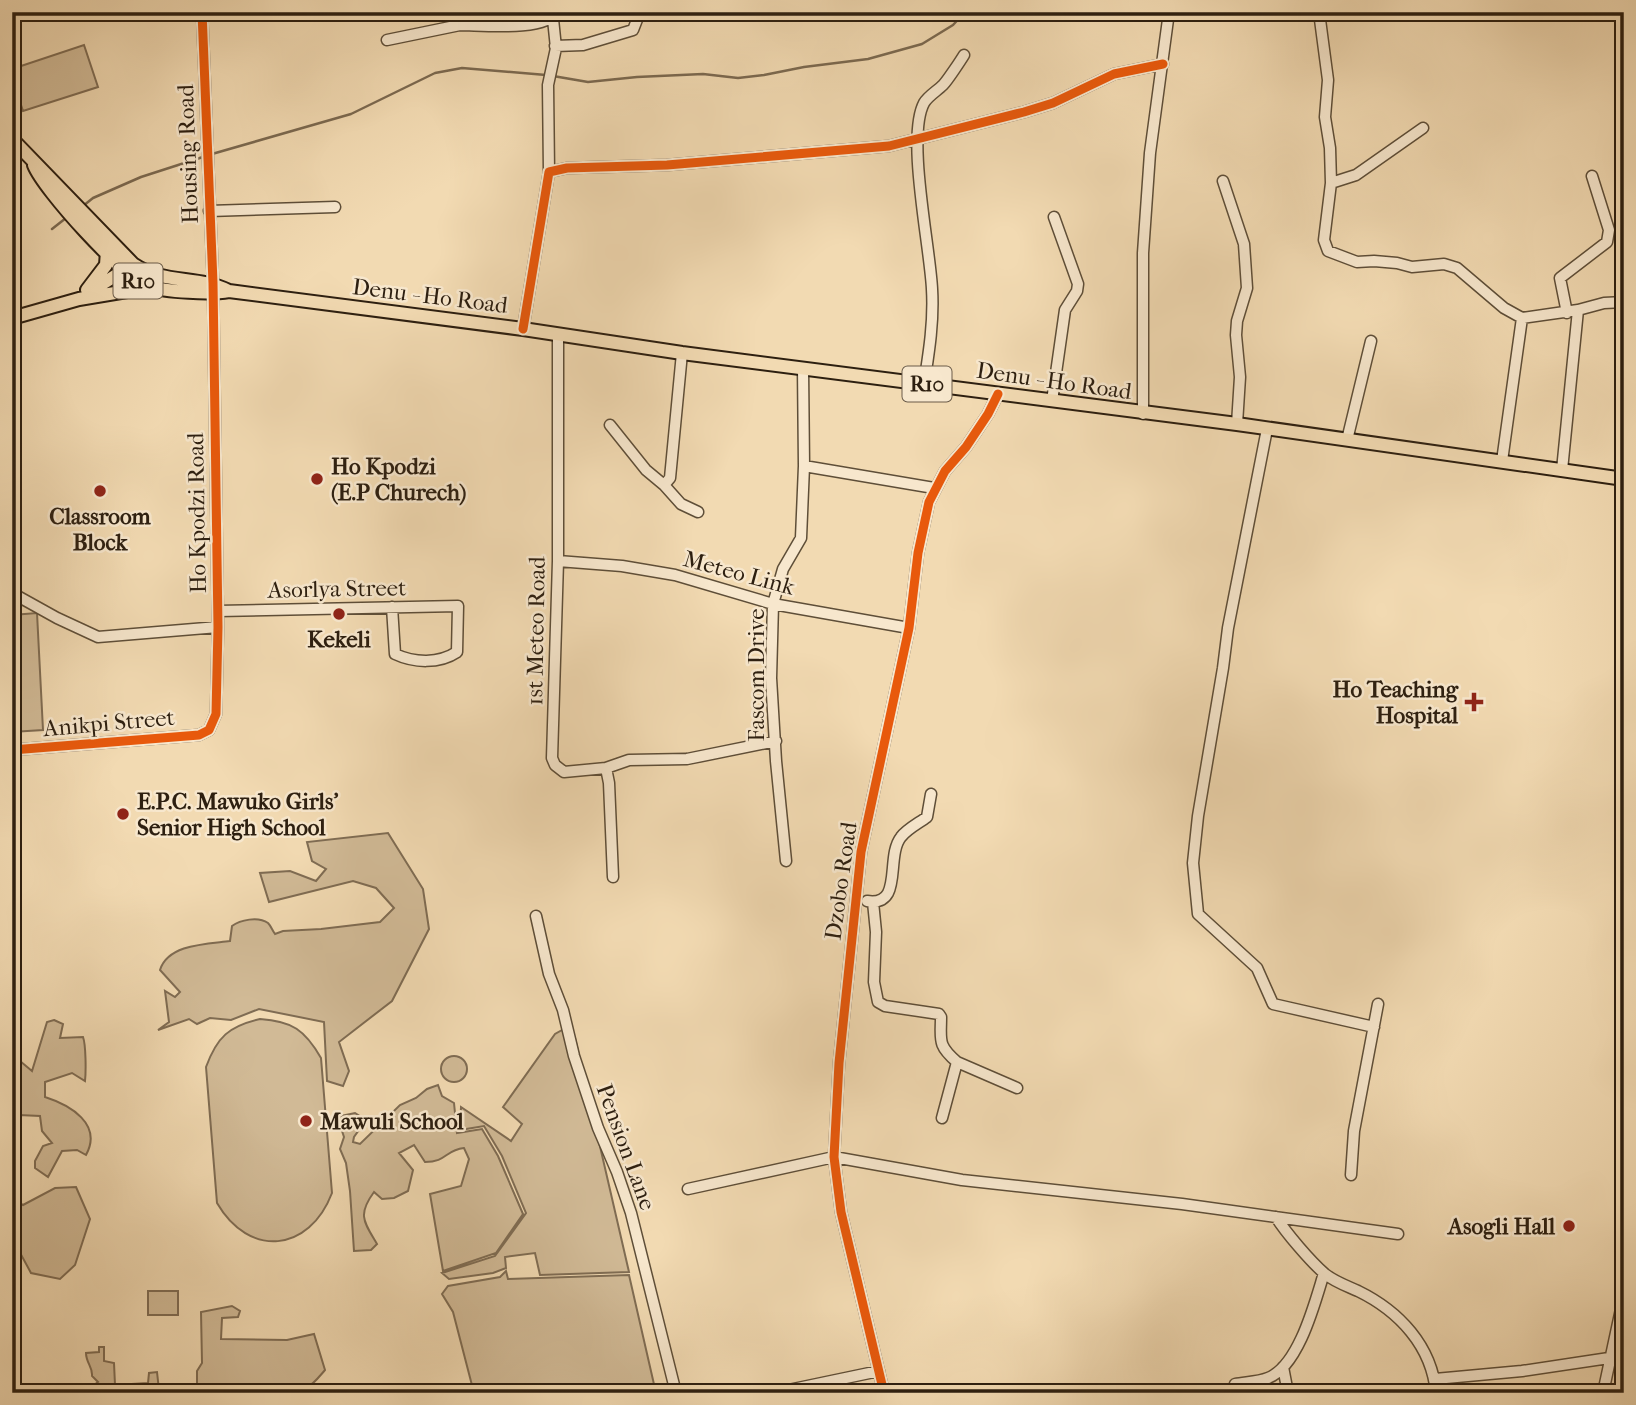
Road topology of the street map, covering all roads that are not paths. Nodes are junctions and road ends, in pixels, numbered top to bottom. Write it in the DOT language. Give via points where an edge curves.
graph roads {
  1 [pos="202,12"];
  2 [pos="454,12"];
  3 [pos="640,12"];
  4 [pos="1169,12"];
  5 [pos="1319,12"];
  6 [pos="555,15"];
  7 [pos="460,25"];
  8 [pos="387,40"];
  9 [pos="555,46"];
  10 [pos="964,55"];
  11 [pos="1163,64"];
  12 [pos="1423,128"];
  13 [pos="12,139"];
  14 [pos="916,140"];
  15 [pos="549,172"];
  16 [pos="1592,176"];
  17 [pos="1223,181"];
  18 [pos="1331,183"];
  19 [pos="335,208"];
  20 [pos="209,211"];
  21 [pos="75,212"];
  22 [pos="1054,217"];
  23 [pos="107,251"];
  24 [pos="128,267"];
  25 [pos="151,287"];
  26 [pos="213,288"];
  27 [pos="79,299"];
  28 [pos="1624,302"];
  29 [pos="1578,310"];
  30 [pos="1567,313"];
  31 [pos="12,318"];
  32 [pos="1522,318"];
  33 [pos="523,328"];
  34 [pos="558,334"];
  35 [pos="1371,341"];
  36 [pos="682,353"];
  37 [pos="803,368"];
  38 [pos="924,384"];
  39 [pos="998,394"];
  40 [pos="1052,401"];
  41 [pos="1143,414"];
  42 [pos="1237,424"];
  43 [pos="610,425"];
  44 [pos="1267,429"];
  45 [pos="1347,440"];
  46 [pos="1502,461"];
  47 [pos="804,466"];
  48 [pos="1562,470"];
  49 [pos="1624,479"];
  50 [pos="664,485"];
  51 [pos="934,488"];
  52 [pos="698,512"];
  53 [pos="558,561"];
  54 [pos="12,593"];
  55 [pos="773,604"];
  56 [pos="392,607"];
  57 [pos="218,611"];
  58 [pos="218,627"];
  59 [pos="909,628"];
  60 [pos="209,730"];
  61 [pos="775,741"];
  62 [pos="12,750"];
  63 [pos="606,768"];
  64 [pos="931,794"];
  65 [pos="786,861"];
  66 [pos="613,877"];
  67 [pos="857,899"];
  68 [pos="873,902"];
  69 [pos="536,916"];
  70 [pos="1378,1004"];
  71 [pos="1374,1027"];
  72 [pos="957,1062"];
  73 [pos="1017,1088"];
  74 [pos="942,1118"];
  75 [pos="834,1157"];
  76 [pos="1351,1175"];
  77 [pos="688,1189"];
  78 [pos="1276,1217"];
  79 [pos="1398,1234"];
  80 [pos="1324,1273"];
  81 [pos="1624,1296"];
  82 [pos="1609,1358"];
  83 [pos="1283,1367"];
  84 [pos="879,1371"];
  85 [pos="1435,1379"];
  86 [pos="1235,1384"];
  87 [pos="676,1393"];
  88 [pos="774,1393"];
  89 [pos="884,1393"];
  90 [pos="1289,1393"];
  91 [pos="1436,1393"];
  92 [pos="1603,1393"];
  1 -- 20 [label="street, Housing Road"];
  2 -- 7 [label="street"];
  3 -- 9 [label="street" via="633,30 583,45"];
  4 -- 11 [label="street"];
  5 -- 18 [label="street" via="1328,80 1325,117"];
  6 -- 7 [label="street" via="514,26"];
  6 -- 9 [label="street"];
  7 -- 8 [label="street"];
  9 -- 15 [label="street" via="548,81"];
  10 -- 14 [label="street" via="946,83 924,104"];
  11 -- 14 [label="street" via="1114,74 1053,103"];
  11 -- 41 [label="street" via="1150,153 1143,253"];
  12 -- 18 [label="street" via="1356,175"];
  13 -- 21 [label="main road, Denu - Ho Road / R10"];
  14 -- 15 [label="street" via="889,146"];
  14 -- 38 [label="street" via="932,289 933,328"];
  15 -- 33 [label="street"];
  16 -- 30 [label="street" via="1609,238 1560,278"];
  17 -- 42 [label="street" via="1244,244 1247,288 1237,321"];
  18 -- 32 [label="street" via="1324,240 1328,251 1357,262 1457,268"];
  19 -- 20 [label="street"];
  20 -- 26 [label="street, Housing Road"];
  21 -- 23 [label="main road, Denu - Ho Road / R10"];
  21 -- 24 [label="main road, Denu - Ho Road / R10"];
  22 -- 40 [label="street" via="1079,284 1065,310"];
  23 -- 24 [label="main road, Denu - Ho Road / R10"];
  23 -- 27 [label="main road" via="106,265"];
  24 -- 25 [label="main road, Denu - Ho Road / R10" via="132,277"];
  24 -- 26 [label="main road, Denu - Ho Road / R10"];
  24 -- 27 [label="main road"];
  25 -- 26 [label="main road, Denu - Ho Road / R10"];
  25 -- 27 [label="main road"];
  26 -- 33 [label="main road, Denu - Ho Road / R10"];
  26 -- 57 [label="street, Ho Kpodzi Road"];
  27 -- 31 [label="main road"];
  28 -- 29 [label="street"];
  29 -- 30 [label="street"];
  29 -- 48 [label="street"];
  30 -- 32 [label="street"];
  32 -- 46 [label="street"];
  33 -- 34 [label="main road, Denu - Ho Road / R10"];
  34 -- 36 [label="main road, Denu - Ho Road / R10"];
  34 -- 53 [label="street, 1st Meteo Road"];
  35 -- 45 [label="street"];
  36 -- 37 [label="main road, Denu - Ho Road / R10"];
  36 -- 50 [label="street" via="670,478"];
  37 -- 38 [label="main road, Denu - Ho Road / R10"];
  37 -- 47 [label="street, Fascom Drive"];
  38 -- 39 [label="main road, Denu - Ho Road / R10"];
  39 -- 40 [label="main road, Denu - Ho Road / R10"];
  39 -- 51 [label="street, Dzobo Road"];
  40 -- 41 [label="main road, Denu - Ho Road / R10"];
  41 -- 42 [label="main road, Denu - Ho Road / R10"];
  42 -- 44 [label="main road, Denu - Ho Road / R10"];
  43 -- 50 [label="street"];
  44 -- 45 [label="main road, Denu - Ho Road / R10"];
  44 -- 71 [label="street" via="1198,816 1193,863 1198,914 1257,968 1273,1004"];
  45 -- 46 [label="main road, Denu - Ho Road / R10"];
  46 -- 48 [label="main road, Denu - Ho Road / R10"];
  47 -- 51 [label="street"];
  47 -- 55 [label="street, Fascom Drive" via="801,538 783,569"];
  48 -- 49 [label="main road, Denu - Ho Road / R10"];
  50 -- 52 [label="street" via="681,503"];
  51 -- 59 [label="street, Dzobo Road" via="918,553"];
  53 -- 55 [label="street, Meteo Link" via="674,575"];
  53 -- 63 [label="street, 1st Meteo Road" via="552,758 564,772"];
  54 -- 58 [label="street" via="98,637"];
  55 -- 59 [label="street, Meteo Link"];
  55 -- 61 [label="street, Fascom Drive"];
  56 -- 56 [label="street, Asorlya Street" via="458,606 457,652 447,659 427,661 395,654"];
  56 -- 57 [label="street, Asorlya Street"];
  57 -- 58 [label="street, Ho Kpodzi Road"];
  58 -- 60 [label="street, Ho Kpodzi Road" via="216,713"];
  59 -- 67 [label="street, Dzobo Road" via="861,852"];
  60 -- 62 [label="street, Anikpi Street" via="186,736"];
  61 -- 63 [label="street" via="687,759 628,760"];
  61 -- 65 [label="street, Fascom Drive"];
  63 -- 66 [label="street"];
  64 -- 68 [label="street" via="927,817 901,837 895,851 888,895"];
  67 -- 68 [label="street"];
  67 -- 75 [label="street, Dzobo Road"];
  68 -- 72 [label="street" via="878,1002 939,1014 940,1042"];
  69 -- 87 [label="street, Pension Lane" via="574,1056 631,1213"];
  70 -- 71 [label="street"];
  71 -- 76 [label="street" via="1353,1131"];
  72 -- 73 [label="street"];
  72 -- 74 [label="street"];
  75 -- 77 [label="street"];
  75 -- 78 [label="street" via="962,1181"];
  75 -- 84 [label="street, Dzobo Road" via="841,1212"];
  78 -- 79 [label="street"];
  78 -- 80 [label="street"];
  80 -- 83 [label="street" via="1307,1328"];
  80 -- 85 [label="street" via="1389,1310 1409,1329 1427,1356"];
  81 -- 82 [label="street"];
  82 -- 85 [label="street"];
  82 -- 92 [label="street"];
  83 -- 86 [label="street" via="1268,1378"];
  83 -- 90 [label="street"];
  84 -- 88 [label="street"];
  84 -- 89 [label="street, Dzobo Road"];
  85 -- 91 [label="street"];
}
